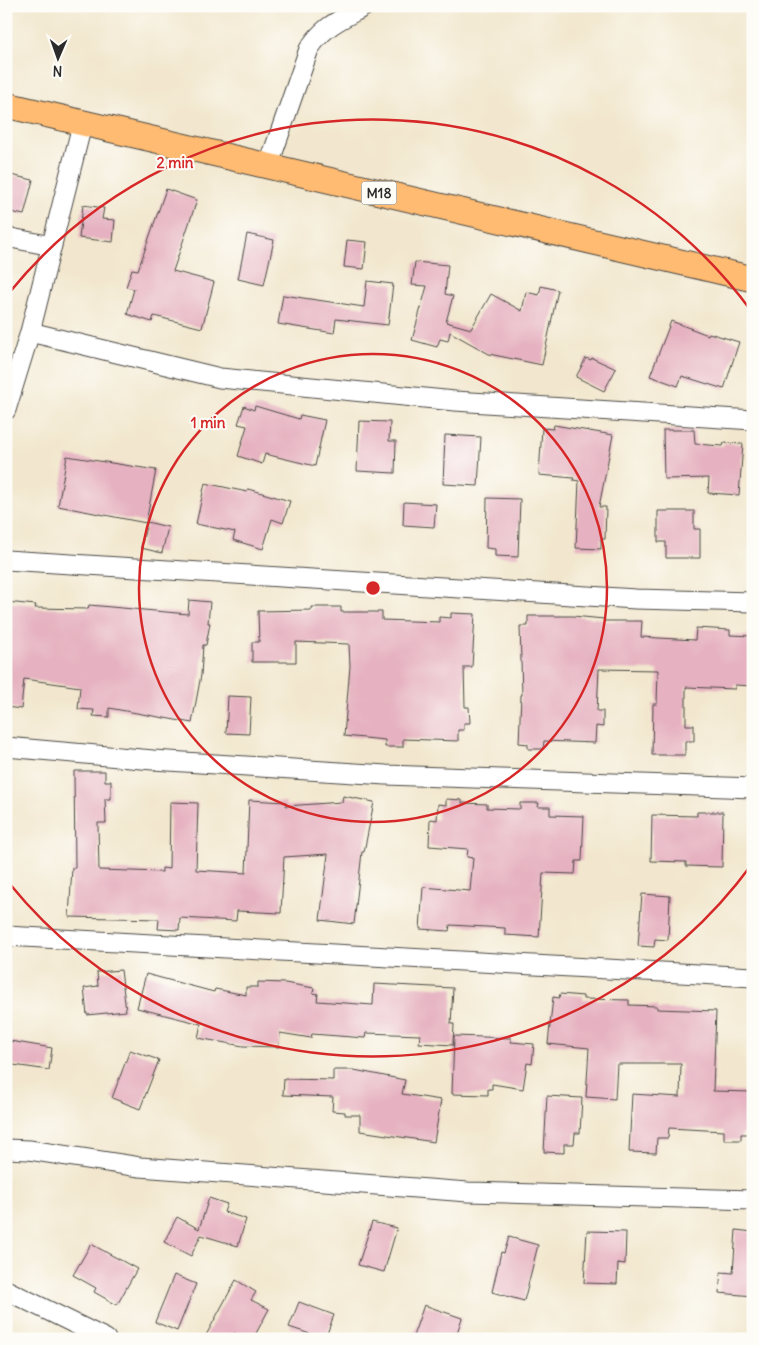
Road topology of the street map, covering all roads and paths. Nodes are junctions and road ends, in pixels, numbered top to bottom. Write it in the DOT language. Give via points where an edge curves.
graph roads {
  1 [pos="365,6"];
  2 [pos="6,105"];
  3 [pos="82,124"];
  4 [pos="268,167"];
  5 [pos="6,237"];
  6 [pos="52,246"];
  7 [pos="753,279"];
  8 [pos="30,332"];
  9 [pos="6,410"];
  10 [pos="753,420"];
  11 [pos="6,560"];
  12 [pos="753,602"];
  13 [pos="6,747"];
  14 [pos="753,788"];
  15 [pos="6,936"];
  16 [pos="753,976"];
  17 [pos="6,1149"];
  18 [pos="753,1200"];
  19 [pos="6,1290"];
  20 [pos="106,1339"];
  1 -- 4 [label="street" via="329,25 314,42"];
  2 -- 3 [label="main road, M18"];
  3 -- 4 [label="main road, M18"];
  3 -- 6 [label="street"];
  4 -- 7 [label="main road, M18"];
  5 -- 6 [label="street"];
  6 -- 8 [label="street"];
  8 -- 9 [label="street"];
  8 -- 10 [label="street" via="220,378 455,401"];
  11 -- 12 [label="street" via="636,599"];
  13 -- 14 [label="street" via="386,775"];
  15 -- 16 [label="street"];
  17 -- 18 [label="street" via="140,1167 468,1192"];
  19 -- 20 [label="street"];
}
